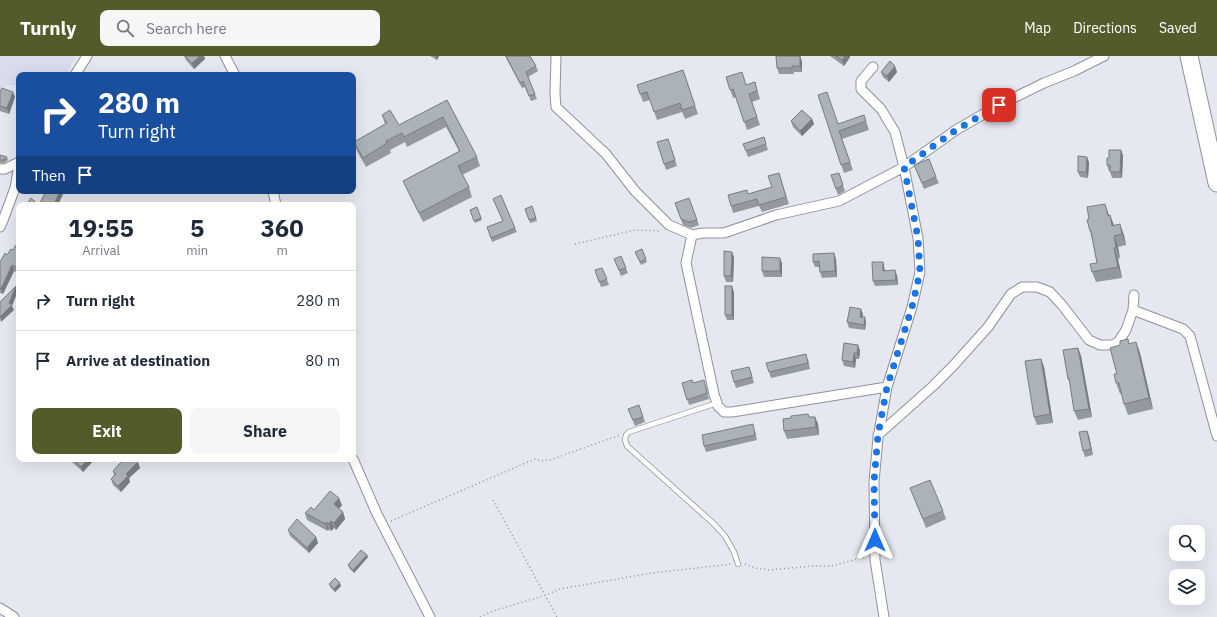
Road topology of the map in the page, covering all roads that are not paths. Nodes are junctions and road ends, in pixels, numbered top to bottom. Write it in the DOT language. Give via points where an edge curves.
graph roads {
  1 [pos="87,56"];
  2 [pos="225,56"];
  3 [pos="556,56"];
  4 [pos="1104,56"];
  5 [pos="1189,56"];
  6 [pos="873,67"];
  7 [pos="76,72"];
  8 [pos="233,72"];
  9 [pos="16,164"];
  10 [pos="904,167"];
  11 [pos="0,169"];
  12 [pos="16,182"];
  13 [pos="1217,183"];
  14 [pos="0,226"];
  15 [pos="692,235"];
  16 [pos="1134,295"];
  17 [pos="1133,310"];
  18 [pos="887,387"];
  19 [pos="717,403"];
  20 [pos="878,435"];
  21 [pos="1217,436"];
  22 [pos="354,462"];
  23 [pos="738,564"];
  24 [pos="0,608"];
  25 [pos="14,617"];
  26 [pos="430,617"];
  27 [pos="884,617"];
  1 -- 7 [label="street"];
  2 -- 8 [label="street"];
  3 -- 15 [label="street" via="556,107 606,154 635,191 669,225"];
  4 -- 10 [label="street" via="999,105 956,130"];
  5 -- 13 [label="highway"];
  6 -- 10 [label="street" via="861,81 861,88 881,109 895,132"];
  9 -- 11 [label="street"];
  10 -- 15 [label="street" via="840,201 776,215 724,233"];
  10 -- 18 [label="street" via="918,238 920,272"];
  12 -- 14 [label="street"];
  15 -- 19 [label="street" via="686,263"];
  16 -- 17 [label="street"];
  17 -- 20 [label="street" via="1119,341 1113,345 1100,345 1089,340 1050,292 1022,286 1011,294 988,327 953,366"];
  17 -- 21 [label="street" via="1183,329 1190,336"];
  18 -- 19 [label="street" via="732,412 724,412"];
  18 -- 20 [label="street"];
  19 -- 23 [label="lane" via="629,432 625,440 628,446 725,536"];
  20 -- 27 [label="street" via="874,482 875,554"];
  22 -- 26 [label="street" via="382,525"];
  24 -- 25 [label="street"];
}
